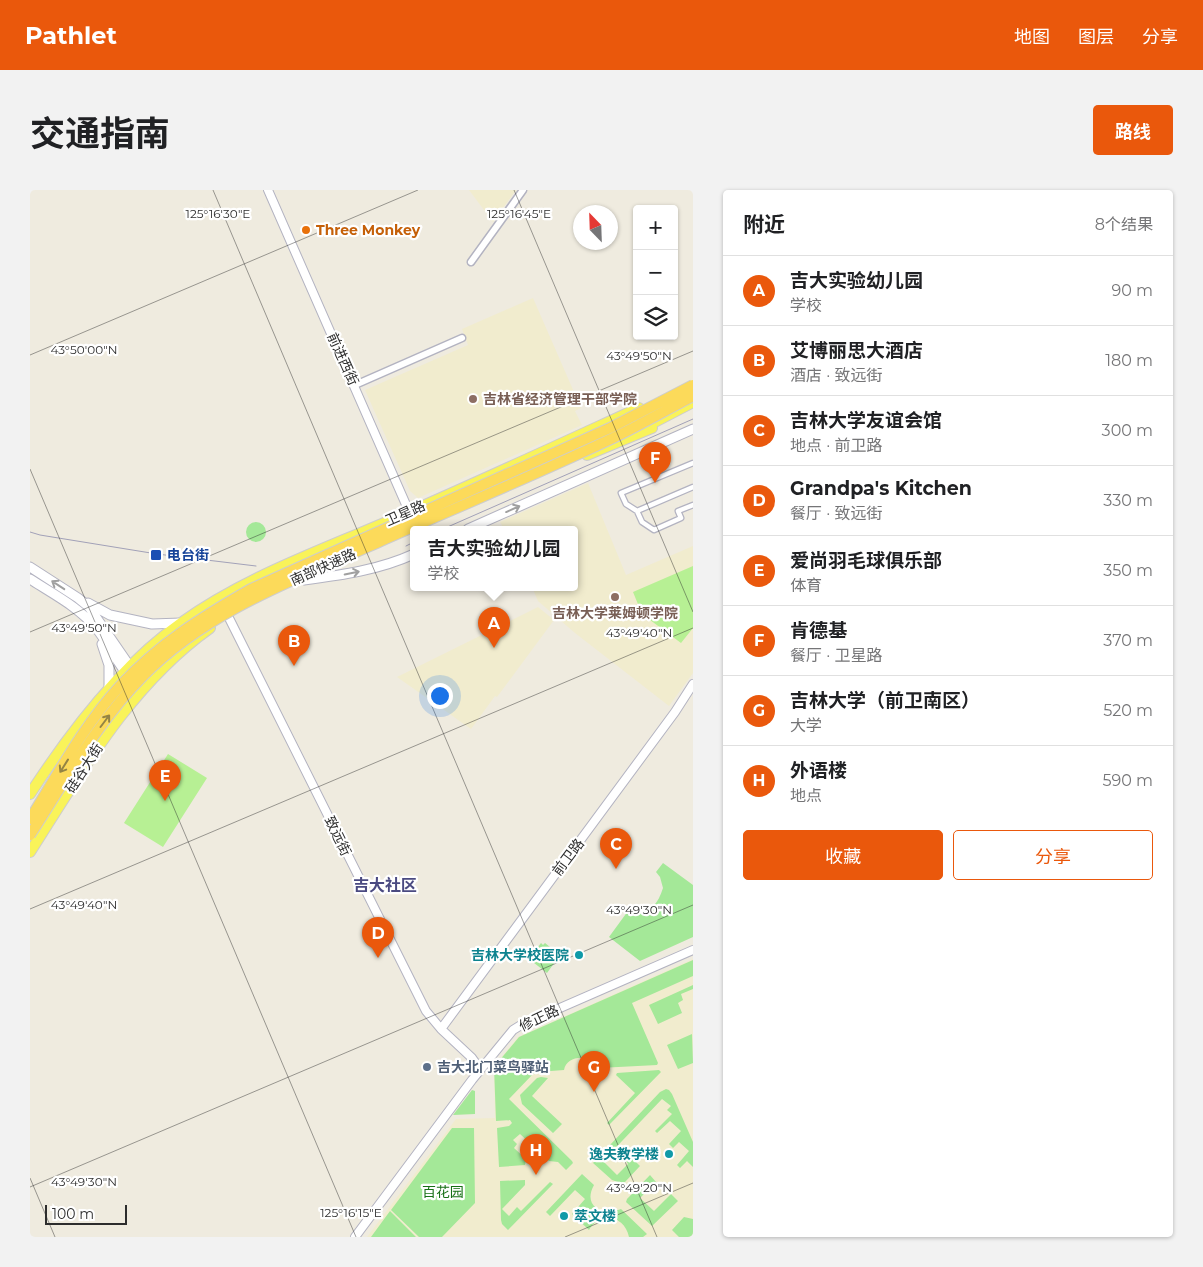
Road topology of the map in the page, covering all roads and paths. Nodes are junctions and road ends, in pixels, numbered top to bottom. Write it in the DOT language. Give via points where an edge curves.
graph roads {
  1 [pos="268,190"];
  2 [pos="523,190"];
  3 [pos="471,262"];
  4 [pos="462,338"];
  5 [pos="693,381"];
  6 [pos="355,385"];
  7 [pos="693,385"];
  8 [pos="693,396"];
  9 [pos="693,402"];
  10 [pos="693,410"];
  11 [pos="693,429"];
  12 [pos="614,437"];
  13 [pos="693,462"];
  14 [pos="551,470"];
  15 [pos="693,487"];
  16 [pos="693,505"];
  17 [pos="637,511"];
  18 [pos="410,512"];
  19 [pos="415,526"];
  20 [pos="417,526"];
  21 [pos="425,526"];
  22 [pos="475,526"];
  23 [pos="410,528"];
  24 [pos="410,533"];
  25 [pos="410,556"];
  26 [pos="30,567"];
  27 [pos="30,579"];
  28 [pos="304,580"];
  29 [pos="83,601"];
  30 [pos="228,616"];
  31 [pos="87,618"];
  32 [pos="181,623"];
  33 [pos="128,670"];
  34 [pos="693,684"];
  35 [pos="109,689"];
  36 [pos="142,689"];
  37 [pos="30,794"];
  38 [pos="30,819"];
  39 [pos="30,835"];
  40 [pos="30,852"];
  41 [pos="693,950"];
  42 [pos="441,1029"];
  43 [pos="480,1069"];
  44 [pos="355,1237"];
  1 -- 6 [label="street, 前进西街"];
  2 -- 3 [label="street"];
  4 -- 6 [label="street"];
  5 -- 18 [label="main road, 卫星路"];
  6 -- 18 [label="street, 前进西街"];
  7 -- 38 [label="highway, 南部快速路, one-way, bridge" via="610,428 252,589 200,618 174,636 120,687 90,725"];
  8 -- 12 [label="highway, 南部快速路, bridge"];
  9 -- 12 [label="highway, bridge"];
  9 -- 14 [label="main road, 卫星路"];
  10 -- 14 [label="main road"];
  22 -- 11 [label="main road, one-way"];
  19 -- 12 [label="highway, 南部快速路, one-way, bridge"];
  13 -- 17 [label="street" via="621,494 626,504"];
  14 -- 21 [label="main road, 卫星路"];
  15 -- 17 [label="street"];
  16 -- 17 [label="street" via="678,511 681,518 654,530 642,522"];
  18 -- 20 [label="street, 前进西街"];
  18 -- 32 [label="main road, 卫星路" via="252,581"];
  39 -- 23 [label="highway, 南部快速路, one-way, bridge" via="124,697 144,674 171,652 216,620 256,598"];
  24 -- 28 [label="main road, 卫星路"];
  28 -- 25 [label="main road, 卫星路, one-way" via="350,574"];
  29 -- 26 [label="main road, one-way"];
  27 -- 31 [label="main road"];
  28 -- 30 [label="main road, 卫星路"];
  29 -- 32 [label="main road" via="110,615 152,624"];
  29 -- 33 [label="main road" via="102,624"];
  30 -- 36 [label="main road, 卫星路" via="191,643"];
  30 -- 42 [label="street, 致远街" via="408,978 426,1011"];
  31 -- 33 [label="main road"];
  31 -- 35 [label="main road" via="108,660"];
  32 -- 33 [label="main road, 卫星路"];
  33 -- 35 [label="main road, 硅谷大街"];
  33 -- 36 [label="main road"];
  34 -- 42 [label="street, 前卫路"];
  35 -- 37 [label="main road, 硅谷大街" via="54,756"];
  36 -- 40 [label="main road, 硅谷大街" via="106,734"];
  41 -- 43 [label="street, 修正路" via="521,1025 505,1038"];
  42 -- 43 [label="street, 致远街"];
  43 -- 44 [label="street, 修正路"];
}
